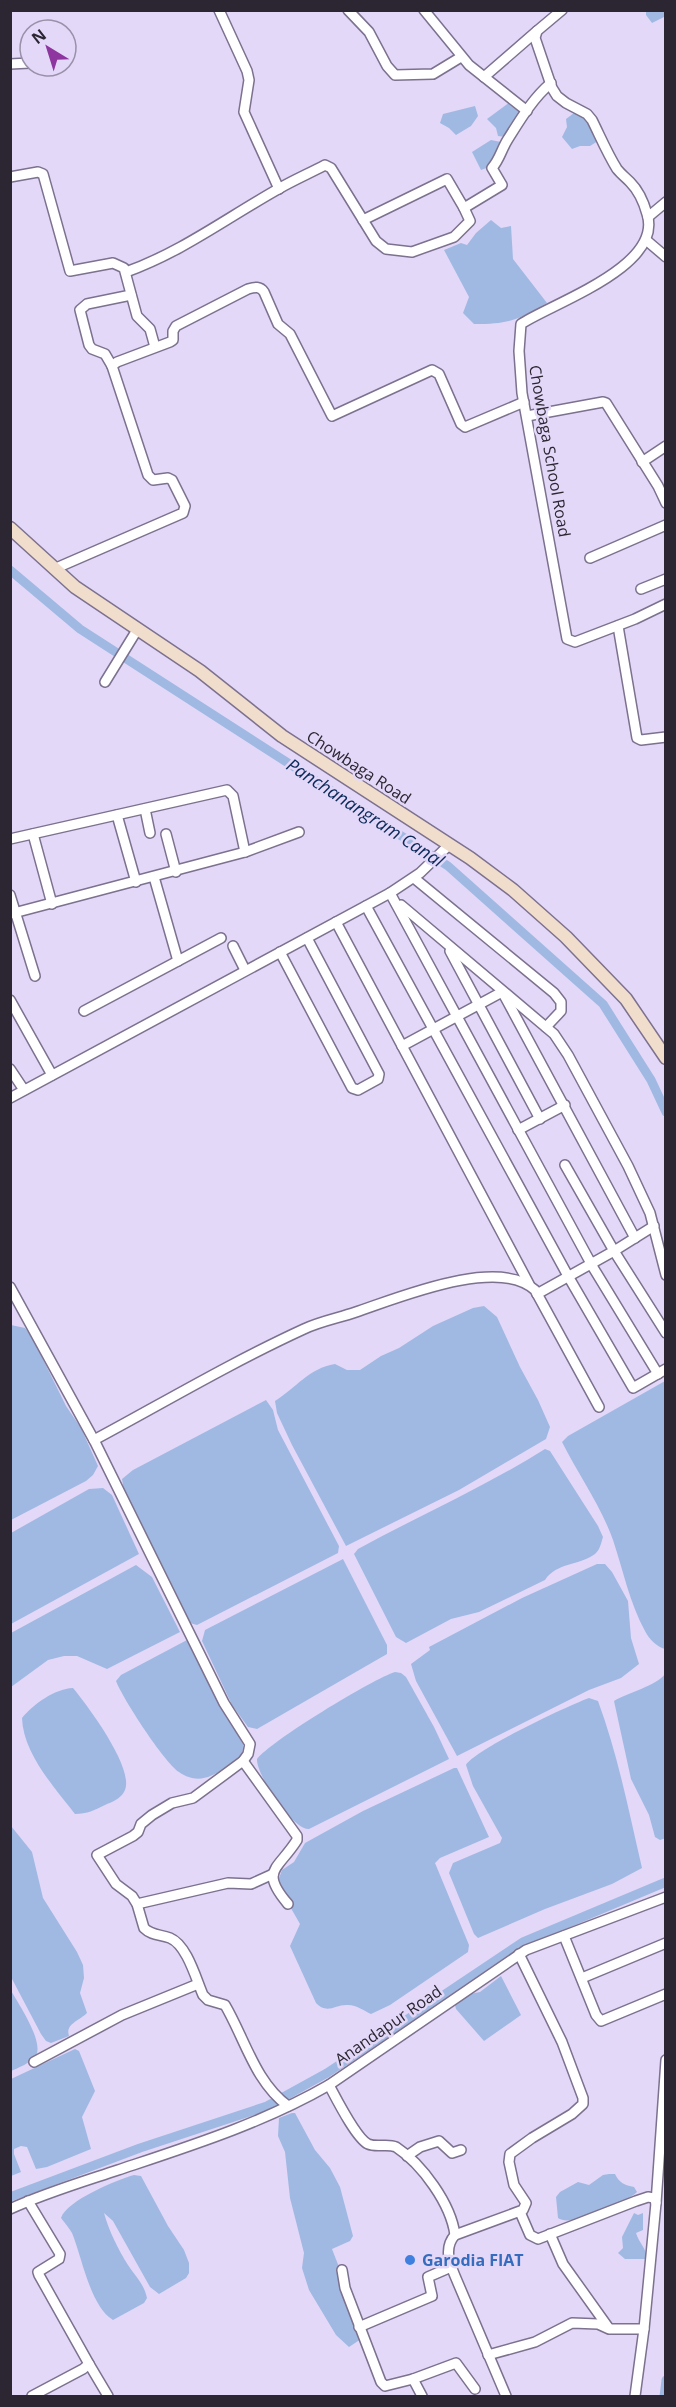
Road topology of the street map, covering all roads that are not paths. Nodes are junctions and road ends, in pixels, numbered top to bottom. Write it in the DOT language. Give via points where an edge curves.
graph roads {
  1 [pos="219,10"];
  2 [pos="348,10"];
  3 [pos="424,10"];
  4 [pos="562,10"];
  5 [pos="537,31"];
  6 [pos="460,57"];
  7 [pos="484,77"];
  8 [pos="551,84"];
  9 [pos="527,111"];
  10 [pos="10,177"];
  11 [pos="279,189"];
  12 [pos="666,202"];
  13 [pos="464,208"];
  14 [pos="648,216"];
  15 [pos="363,220"];
  16 [pos="646,240"];
  17 [pos="666,257"];
  18 [pos="126,272"];
  19 [pos="131,295"];
  20 [pos="155,347"];
  21 [pos="112,366"];
  22 [pos="524,402"];
  23 [pos="527,416"];
  24 [pos="666,446"];
  25 [pos="642,462"];
  26 [pos="666,503"];
  27 [pos="666,525"];
  28 [pos="10,528"];
  29 [pos="590,558"];
  30 [pos="54,569"];
  31 [pos="666,579"];
  32 [pos="640,589"];
  33 [pos="666,604"];
  34 [pos="618,626"];
  35 [pos="137,630"];
  36 [pos="105,682"];
  37 [pos="666,737"];
  38 [pos="145,809"];
  39 [pos="117,815"];
  40 [pos="299,832"];
  41 [pos="150,833"];
  42 [pos="33,834"];
  43 [pos="166,834"];
  44 [pos="10,839"];
  45 [pos="444,848"];
  46 [pos="245,852"];
  47 [pos="176,872"];
  48 [pos="417,876"];
  49 [pos="154,877"];
  50 [pos="136,882"];
  51 [pos="10,895"];
  52 [pos="392,896"];
  53 [pos="52,904"];
  54 [pos="366,906"];
  55 [pos="13,914"];
  56 [pos="336,922"];
  57 [pos="221,938"];
  58 [pos="307,938"];
  59 [pos="233,946"];
  60 [pos="448,946"];
  61 [pos="280,952"];
  62 [pos="178,961"];
  63 [pos="245,970"];
  64 [pos="35,976"];
  65 [pos="501,990"];
  66 [pos="10,1000"];
  67 [pos="479,1004"];
  68 [pos="84,1011"];
  69 [pos="456,1017"];
  70 [pos="546,1027"];
  71 [pos="433,1029"];
  72 [pos="402,1046"];
  73 [pos="666,1058"];
  74 [pos="10,1069"];
  75 [pos="52,1075"];
  76 [pos="24,1090"];
  77 [pos="10,1098"];
  78 [pos="565,1105"];
  79 [pos="540,1119"];
  80 [pos="518,1130"];
  81 [pos="566,1164"];
  82 [pos="654,1226"];
  83 [pos="635,1238"];
  84 [pos="614,1251"];
  85 [pos="591,1264"];
  86 [pos="666,1275"];
  87 [pos="568,1276"];
  88 [pos="529,1284"];
  89 [pos="10,1287"];
  90 [pos="537,1294"];
  91 [pos="666,1333"];
  92 [pos="662,1372"];
  93 [pos="599,1407"];
  94 [pos="94,1440"];
  95 [pos="243,1761"];
  96 [pos="273,1874"];
  97 [pos="666,1897"];
  98 [pos="137,1904"];
  99 [pos="288,1904"];
  100 [pos="564,1936"];
  101 [pos="666,1943"];
  102 [pos="519,1954"];
  103 [pos="582,1978"];
  104 [pos="198,1984"];
  105 [pos="666,1994"];
  106 [pos="666,2061"];
  107 [pos="34,2062"];
  108 [pos="329,2085"];
  109 [pos="285,2104"];
  110 [pos="461,2150"];
  111 [pos="407,2156"];
  112 [pos="28,2201"];
  113 [pos="656,2203"];
  114 [pos="10,2209"];
  115 [pos="520,2212"];
  116 [pos="550,2234"];
  117 [pos="455,2235"];
  118 [pos="451,2266"];
  119 [pos="342,2270"];
  120 [pos="359,2327"];
  121 [pos="609,2329"];
  122 [pos="644,2329"];
  123 [pos="488,2355"];
  124 [pos="89,2364"];
  125 [pos="413,2379"];
  126 [pos="475,2389"];
  127 [pos="32,2397"];
  128 [pos="108,2397"];
  129 [pos="422,2397"];
  130 [pos="506,2397"];
  131 [pos="634,2397"];
  1 -- 11 [label="street" via="247,71 244,112"];
  2 -- 6 [label="street" via="369,32 395,75 434,74"];
  3 -- 6 [label="street"];
  4 -- 5 [label="street"];
  5 -- 7 [label="street"];
  5 -- 8 [label="street" via="536,44"];
  6 -- 7 [label="street"];
  7 -- 9 [label="street"];
  8 -- 9 [label="street"];
  8 -- 14 [label="street" via="557,96 592,120 611,159 634,187"];
  9 -- 13 [label="street" via="492,168 502,185"];
  10 -- 18 [label="street" via="43,174 70,271 113,263"];
  11 -- 15 [label="street" via="328,165"];
  11 -- 18 [label="street" via="181,249"];
  12 -- 14 [label="street"];
  13 -- 15 [label="street" via="447,179"];
  13 -- 15 [label="street" via="470,221 454,237 412,252 386,249"];
  14 -- 16 [label="street"];
  16 -- 17 [label="street"];
  16 -- 22 [label="street, Chowbaga School Road" via="609,277 521,324 519,360"];
  18 -- 19 [label="street"];
  19 -- 20 [label="street" via="138,316 150,329"];
  19 -- 21 [label="street" via="87,304 80,310 89,345 105,354"];
  20 -- 21 [label="street"];
  20 -- 22 [label="street" via="173,340 176,326 256,287 264,292 281,328 290,334 332,416 432,369 465,427"];
  21 -- 30 [label="street" via="148,476 153,480 172,480 184,510 181,515"];
  22 -- 23 [label="street, Chowbaga School Road"];
  23 -- 25 [label="street" via="606,403"];
  23 -- 34 [label="street, Chowbaga School Road" via="567,639 575,642"];
  24 -- 25 [label="street"];
  25 -- 26 [label="street"];
  27 -- 29 [label="street"];
  28 -- 30 [label="street, Chowbaga Road"];
  30 -- 35 [label="street, Chowbaga Road"];
  31 -- 32 [label="street"];
  33 -- 34 [label="street, Chowbaga School Road"];
  34 -- 37 [label="street" via="637,738"];
  35 -- 36 [label="street"];
  35 -- 45 [label="street, Chowbaga Road" via="200,671 282,736"];
  38 -- 39 [label="street"];
  38 -- 41 [label="street"];
  38 -- 46 [label="street" via="226,790 233,796"];
  39 -- 42 [label="street"];
  39 -- 50 [label="street"];
  40 -- 46 [label="street"];
  42 -- 44 [label="street"];
  42 -- 53 [label="street"];
  43 -- 47 [label="street"];
  45 -- 48 [label="street"];
  45 -- 73 [label="street, Chowbaga Road" via="470,858 566,937 626,999"];
  46 -- 47 [label="street"];
  47 -- 49 [label="street"];
  48 -- 52 [label="street"];
  48 -- 70 [label="street" via="555,993 561,1011"];
  49 -- 50 [label="street"];
  49 -- 62 [label="street"];
  50 -- 53 [label="street"];
  51 -- 55 [label="street"];
  52 -- 54 [label="street"];
  52 -- 60 [label="street"];
  52 -- 69 [label="street"];
  53 -- 55 [label="street"];
  54 -- 56 [label="street"];
  54 -- 71 [label="street"];
  55 -- 64 [label="street"];
  56 -- 58 [label="street"];
  56 -- 72 [label="street"];
  57 -- 62 [label="street"];
  58 -- 61 [label="street"];
  58 -- 61 [label="street" via="379,1074 378,1079 358,1090 352,1088"];
  59 -- 63 [label="street"];
  60 -- 65 [label="street"];
  60 -- 67 [label="street"];
  61 -- 63 [label="street"];
  62 -- 68 [label="street"];
  63 -- 75 [label="street"];
  65 -- 67 [label="street"];
  65 -- 70 [label="street"];
  65 -- 78 [label="street"];
  66 -- 75 [label="street"];
  67 -- 69 [label="street"];
  67 -- 79 [label="street"];
  69 -- 71 [label="street"];
  69 -- 80 [label="street"];
  70 -- 82 [label="street" via="568,1055"];
  71 -- 72 [label="street"];
  71 -- 87 [label="street"];
  72 -- 88 [label="street"];
  74 -- 76 [label="street"];
  75 -- 76 [label="street"];
  76 -- 77 [label="street"];
  78 -- 79 [label="street"];
  78 -- 83 [label="street"];
  79 -- 80 [label="street"];
  80 -- 85 [label="street"];
  81 -- 84 [label="street"];
  82 -- 83 [label="street"];
  82 -- 86 [label="street"];
  83 -- 84 [label="street"];
  84 -- 85 [label="street"];
  84 -- 91 [label="street"];
  85 -- 87 [label="street"];
  85 -- 92 [label="street"];
  87 -- 90 [label="street"];
  87 -- 92 [label="street" via="633,1388"];
  88 -- 90 [label="street"];
  88 -- 94 [label="street" via="507,1277 434,1286 307,1327"];
  89 -- 94 [label="street"];
  90 -- 93 [label="street"];
  94 -- 95 [label="street" via="224,1702 246,1735 250,1750"];
  95 -- 96 [label="street" via="297,1836"];
  95 -- 98 [label="street" via="193,1798 172,1803 141,1824 133,1836 97,1855 116,1884"];
  96 -- 98 [label="street" via="251,1884 228,1883"];
  96 -- 99 [label="street" via="274,1888"];
  97 -- 100 [label="street, Anandapur Road"];
  98 -- 104 [label="street" via="144,1929 180,1944"];
  100 -- 102 [label="street, Anandapur Road"];
  100 -- 103 [label="street"];
  101 -- 103 [label="street"];
  102 -- 108 [label="street, Anandapur Road"];
  102 -- 115 [label="street" via="562,2042 583,2098 583,2104 572,2114 510,2154 514,2186 526,2203"];
  103 -- 105 [label="street" via="601,2021"];
  104 -- 107 [label="street" via="122,2015"];
  104 -- 109 [label="street" via="208,2000 225,2006 264,2082"];
  106 -- 113 [label="street"];
  108 -- 109 [label="street" via="295,2104"];
  108 -- 111 [label="street, Anandapur Road" via="365,2143 389,2144"];
  109 -- 112 [label="street" via="249,2125"];
  110 -- 111 [label="street" via="452,2153 439,2141"];
  111 -- 117 [label="street, Anandapur Road" via="439,2193"];
  112 -- 114 [label="street"];
  112 -- 124 [label="street" via="60,2254 59,2259 41,2268 39,2275"];
  113 -- 116 [label="street" via="648,2197"];
  113 -- 122 [label="street"];
  115 -- 116 [label="street" via="534,2239"];
  115 -- 117 [label="street"];
  116 -- 121 [label="street" via="568,2272"];
  117 -- 118 [label="street, Anandapur Road" via="448,2249"];
  118 -- 120 [label="street" via="428,2277 432,2296"];
  118 -- 123 [label="street, Anandapur Road"];
  119 -- 120 [label="street"];
  120 -- 125 [label="street" via="383,2385"];
  121 -- 122 [label="street"];
  121 -- 123 [label="street" via="598,2324 572,2323 535,2342"];
  122 -- 131 [label="street"];
  123 -- 130 [label="street, Anandapur Road"];
  124 -- 127 [label="street"];
  124 -- 128 [label="street"];
  125 -- 126 [label="street" via="456,2363"];
  125 -- 129 [label="street"];
}
